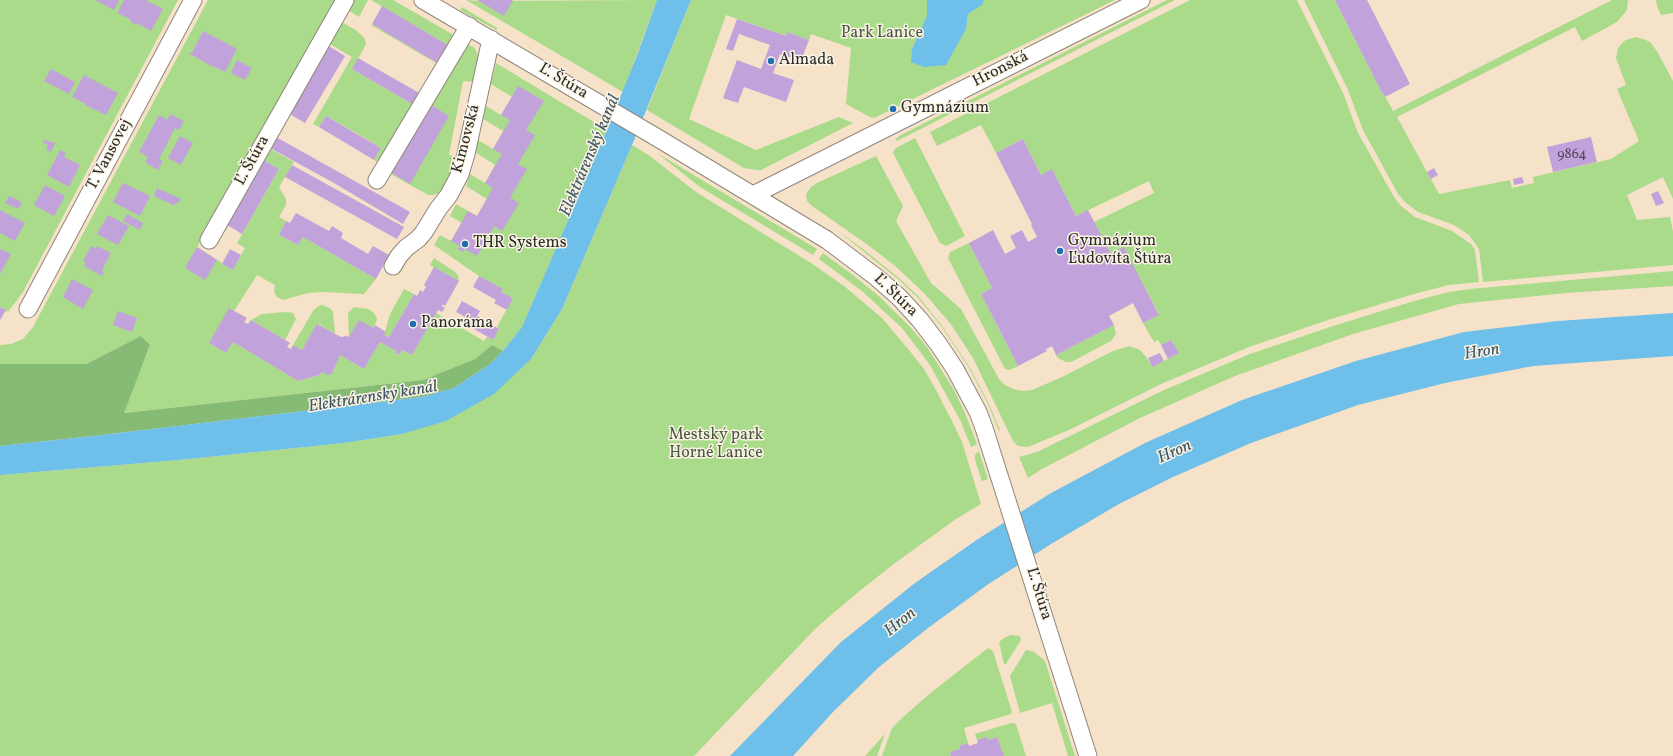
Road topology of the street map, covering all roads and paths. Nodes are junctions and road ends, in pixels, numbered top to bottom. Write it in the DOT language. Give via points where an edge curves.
graph roads {
  1 [pos="193,0"];
  2 [pos="345,0"];
  3 [pos="1141,0"];
  4 [pos="432,2"];
  5 [pos="469,26"];
  6 [pos="491,39"];
  7 [pos="377,180"];
  8 [pos="753,195"];
  9 [pos="209,240"];
  10 [pos="393,266"];
  11 [pos="28,309"];
  12 [pos="1088,756"];
  1 -- 11 [label="street, T. Vansovej"];
  2 -- 9 [label="street, Ľ. Štúra"];
  3 -- 8 [label="street, Hronská"];
  4 -- 5 [label="street, Ľ. Štúra"];
  5 -- 6 [label="street, Ľ. Štúra"];
  5 -- 7 [label="street"];
  6 -- 8 [label="street, Ľ. Štúra"];
  6 -- 10 [label="street, Kimovská" via="460,174 424,232 406,248"];
  8 -- 12 [label="street, Ľ. Štúra" via="844,252 899,297 940,345 964,384 984,428 1000,474"];
}
